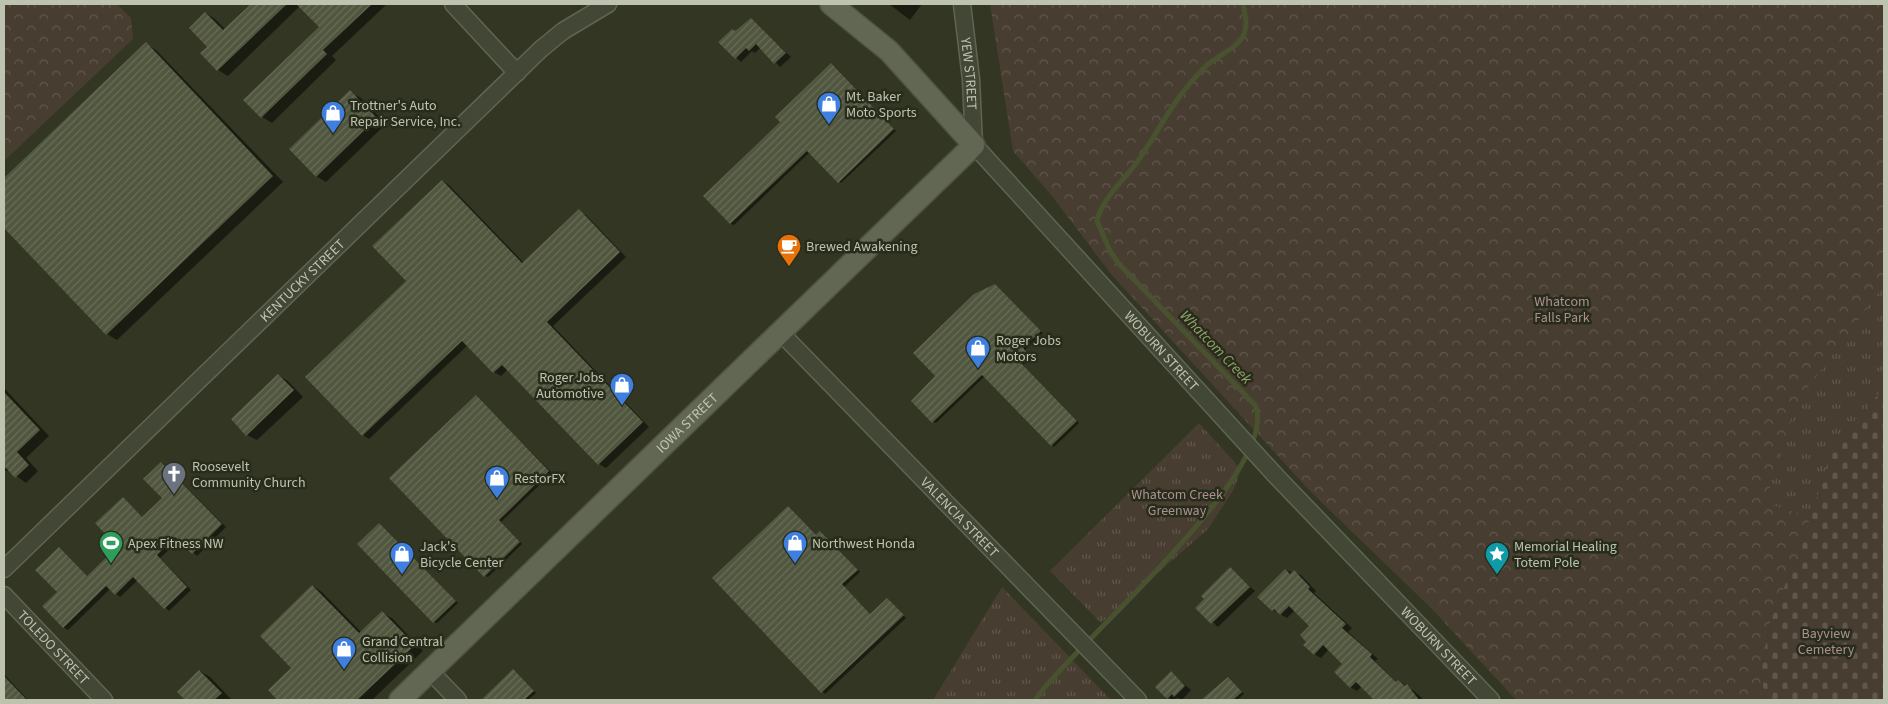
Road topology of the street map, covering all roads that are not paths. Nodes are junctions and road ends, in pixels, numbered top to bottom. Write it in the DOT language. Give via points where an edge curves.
graph roads {
  1 [pos="453,4"];
  2 [pos="608,4"];
  3 [pos="831,4"];
  4 [pos="962,4"];
  5 [pos="517,73"];
  6 [pos="974,145"];
  7 [pos="780,332"];
  8 [pos="4,569"];
  9 [pos="4,595"];
  10 [pos="430,671"];
  11 [pos="104,700"];
  12 [pos="400,700"];
  13 [pos="458,700"];
  14 [pos="1138,700"];
  15 [pos="1491,700"];
  1 -- 5 [label="street"];
  2 -- 5 [label="street, KENTUCKY STREET" via="563,31"];
  3 -- 6 [label="main road, WOBURN STREET" via="889,51"];
  4 -- 6 [label="street, YEW STREET" via="972,79"];
  5 -- 8 [label="street, KENTUCKY STREET"];
  6 -- 7 [label="main road, IOWA STREET"];
  6 -- 15 [label="street, WOBURN STREET" via="1278,478"];
  7 -- 10 [label="main road, IOWA STREET"];
  7 -- 14 [label="street, VALENCIA STREET"];
  9 -- 11 [label="street, TOLEDO STREET"];
  10 -- 12 [label="main road, IOWA STREET"];
  10 -- 13 [label="street"];
}
